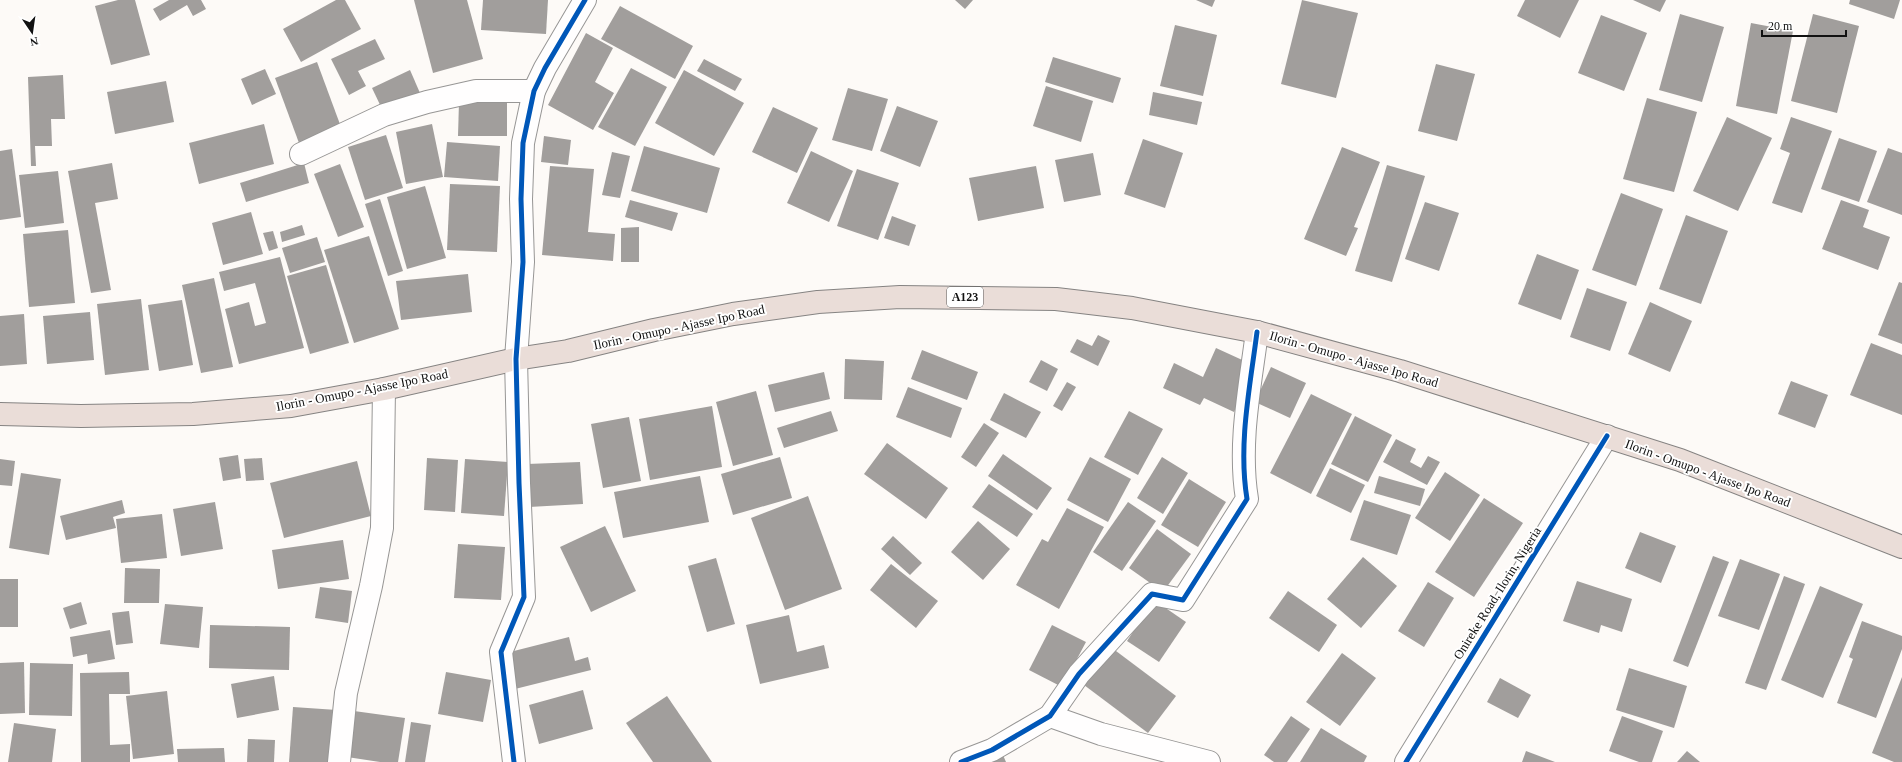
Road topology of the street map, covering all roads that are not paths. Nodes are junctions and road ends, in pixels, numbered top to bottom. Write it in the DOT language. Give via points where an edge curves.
graph roads {
  1 [pos="585,0"];
  2 [pos="534,91"];
  3 [pos="301,154"];
  4 [pos="1257,332"];
  5 [pos="516,359"];
  6 [pos="384,389"];
  7 [pos="0,414"];
  8 [pos="1607,436"];
  9 [pos="1902,547"];
  10 [pos="1050,716"];
  11 [pos="340,762"];
  12 [pos="514,762"];
  13 [pos="960,762"];
  14 [pos="1209,762"];
  15 [pos="1406,762"];
  1 -- 2 [label="street"];
  2 -- 3 [label="street" via="476,91 427,102 384,115"];
  2 -- 5 [label="street" via="523,143 522,262"];
  4 -- 5 [label="highway, Ilorin - Omupo - Ajasse Ipo Road / A123" via="1132,308 1056,299 900,297 818,302 733,314 568,351"];
  4 -- 8 [label="highway, Ilorin - Omupo - Ajasse Ipo Road / A123" via="1400,371"];
  4 -- 10 [label="street" via="1245,430 1243,475 1247,499 1183,600 1152,594 1079,674"];
  5 -- 6 [label="highway, Ilorin - Omupo - Ajasse Ipo Road / A123"];
  5 -- 12 [label="street" via="518,482 524,597 501,652"];
  6 -- 7 [label="highway, Ilorin - Omupo - Ajasse Ipo Road / A123" via="291,406 193,414"];
  6 -- 11 [label="street" via="382,528 346,693"];
  8 -- 9 [label="highway, Ilorin - Omupo - Ajasse Ipo Road / A123" via="1680,460"];
  8 -- 15 [label="street, Onireke Road, Ilorin, Nigeria"];
  10 -- 13 [label="street" via="992,750"];
  10 -- 14 [label="street" via="1101,734"];
}
